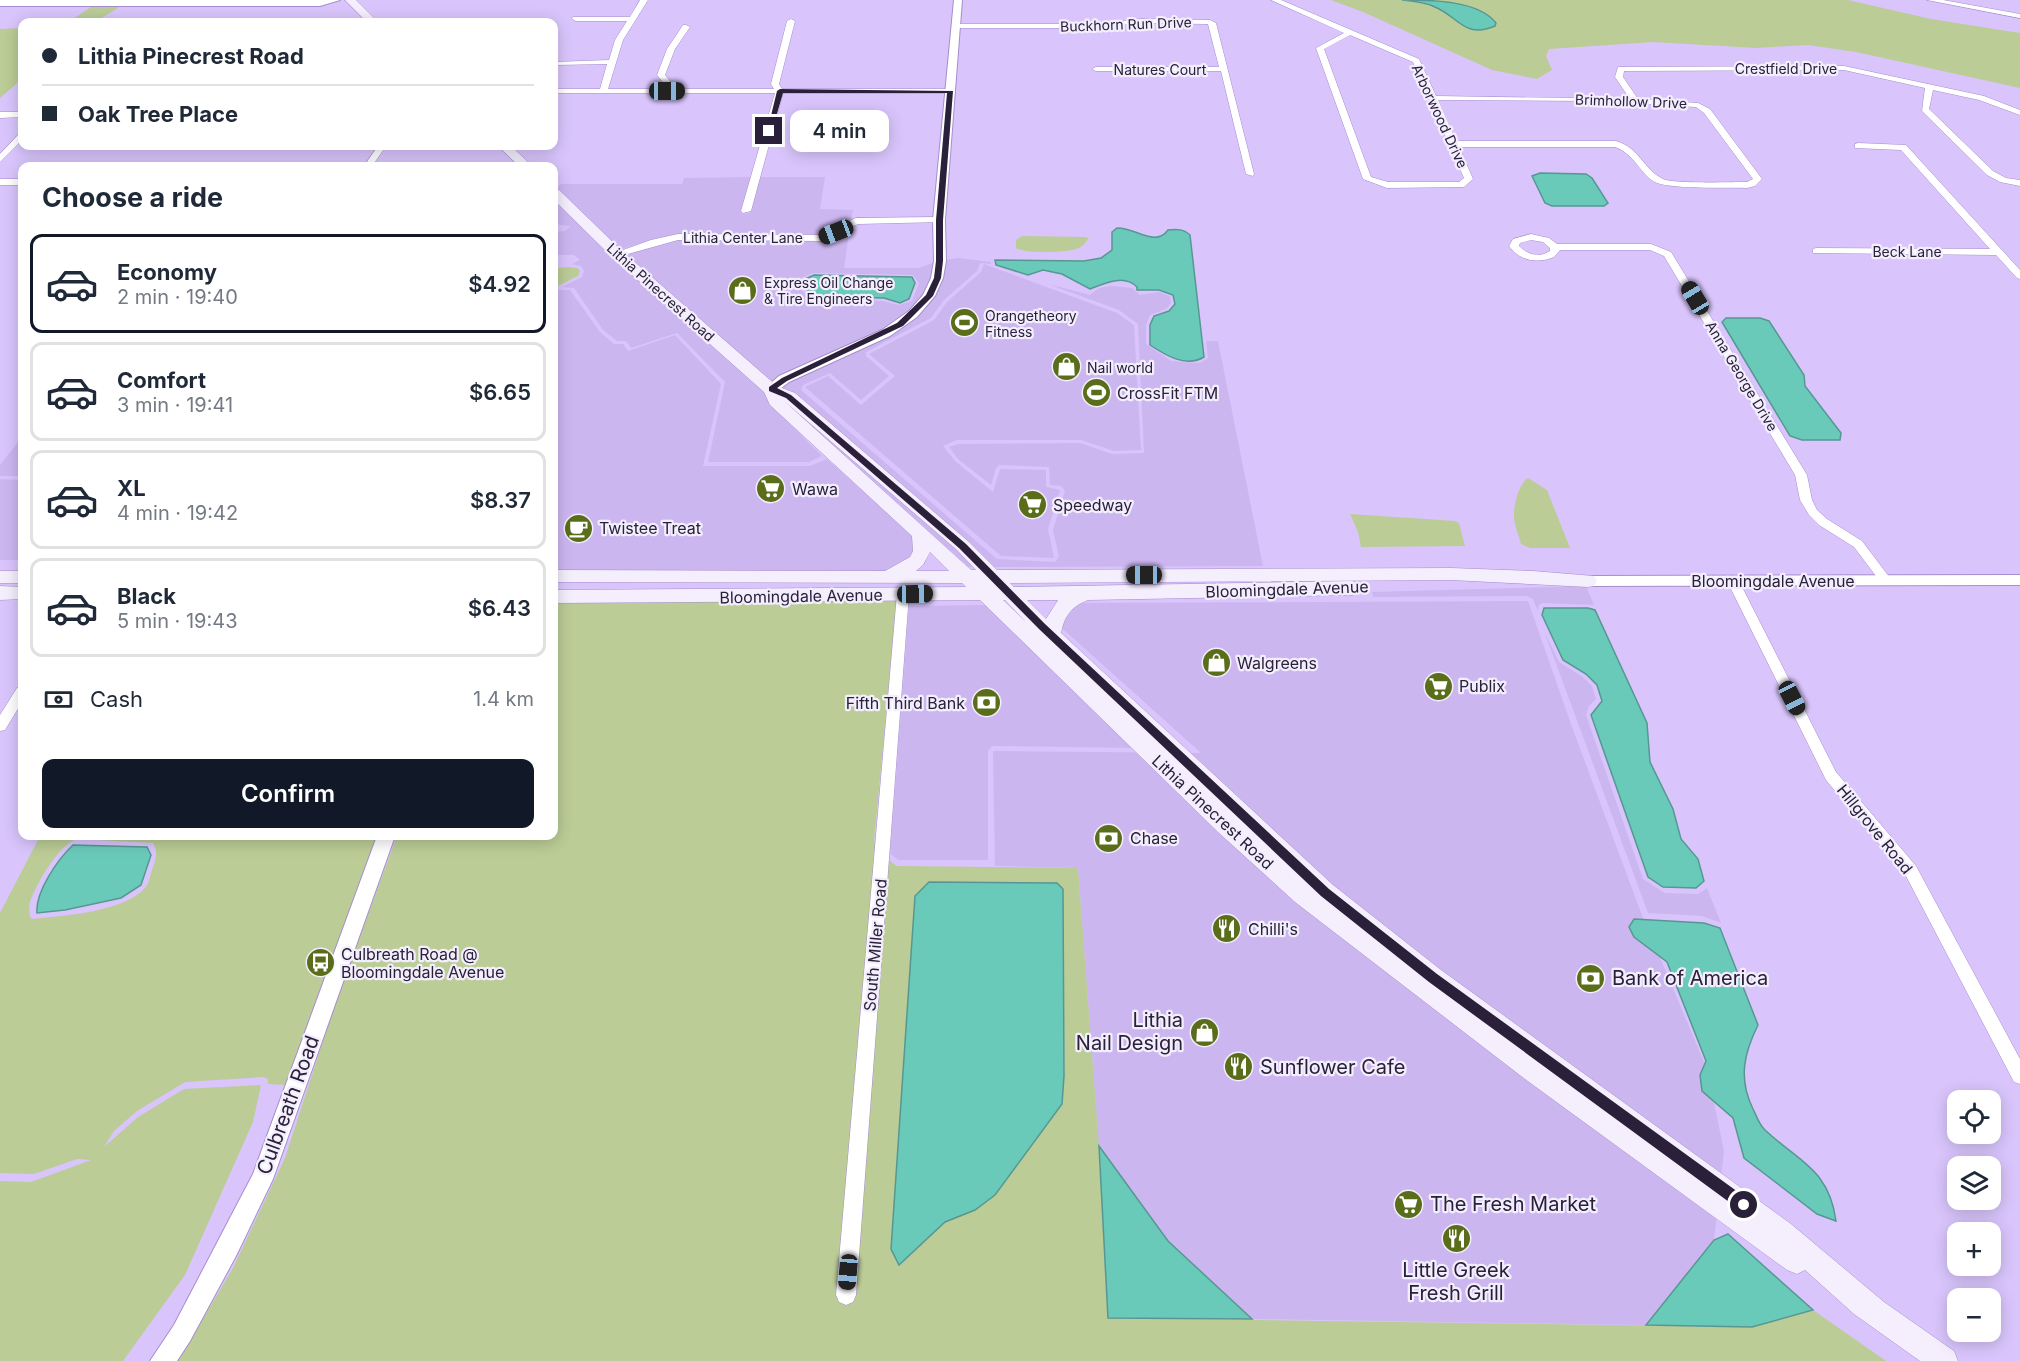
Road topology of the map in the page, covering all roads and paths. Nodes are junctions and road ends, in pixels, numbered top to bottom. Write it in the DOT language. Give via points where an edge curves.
graph roads {
  1 [pos="336,0"];
  2 [pos="350,0"];
  3 [pos="644,0"];
  4 [pos="958,0"];
  5 [pos="1275,0"];
  6 [pos="1931,0"];
  7 [pos="0,3"];
  8 [pos="2020,16"];
  9 [pos="369,18"];
  10 [pos="576,19"];
  11 [pos="632,19"];
  12 [pos="791,21"];
  13 [pos="956,26"];
  14 [pos="686,27"];
  15 [pos="1349,33"];
  16 [pos="614,62"];
  17 [pos="558,63"];
  18 [pos="1096,69"];
  19 [pos="1224,69"];
  20 [pos="1929,87"];
  21 [pos="558,91"];
  22 [pos="603,91"];
  23 [pos="667,91"];
  24 [pos="780,91"];
  25 [pos="950,91"];
  26 [pos="1434,98"];
  27 [pos="1636,102"];
  28 [pos="2020,112"];
  29 [pos="0,115"];
  30 [pos="18,115"];
  31 [pos="18,140"];
  32 [pos="1454,144"];
  33 [pos="1857,146"];
  34 [pos="508,150"];
  35 [pos="0,159"];
  36 [pos="522,162"];
  37 [pos="1250,174"];
  38 [pos="0,182"];
  39 [pos="18,182"];
  40 [pos="2020,183"];
  41 [pos="558,197"];
  42 [pos="746,211"];
  43 [pos="939,220"];
  44 [pos="1555,247"];
  45 [pos="1816,251"];
  46 [pos="1998,252"];
  47 [pos="617,254"];
  48 [pos="2020,276"];
  49 [pos="771,389"];
  50 [pos="921,535"];
  51 [pos="558,576"];
  52 [pos="966,576"];
  53 [pos="0,577"];
  54 [pos="890,577"];
  55 [pos="18,578"];
  56 [pos="2020,580"];
  57 [pos="1588,581"];
  58 [pos="1733,581"];
  59 [pos="1886,581"];
  60 [pos="988,584"];
  61 [pos="0,593"];
  62 [pos="18,593"];
  63 [pos="1009,593"];
  64 [pos="1086,593"];
  65 [pos="903,594"];
  66 [pos="558,597"];
  67 [pos="1051,635"];
  68 [pos="18,698"];
  69 [pos="0,726"];
  70 [pos="385,840"];
  71 [pos="2020,1076"];
  72 [pos="846,1295"];
  73 [pos="1874,1310"];
  74 [pos="162,1361"];
  75 [pos="1944,1361"];
  1 -- 7 [label="street"];
  2 -- 9 [label="main road"];
  3 -- 11 [label="street"];
  4 -- 13 [label="street"];
  5 -- 15 [label="street, Arborwood Drive"];
  6 -- 8 [label="street"];
  10 -- 11 [label="street"];
  11 -- 16 [label="street" via="619,40"];
  12 -- 24 [label="street" via="775,84"];
  13 -- 19 [label="street, Buckhorn Run Drive" via="1210,22"];
  13 -- 25 [label="street"];
  14 -- 23 [label="street" via="671,49 661,75 669,82"];
  15 -- 26 [label="street, Arborwood Drive" via="1416,61"];
  15 -- 32 [label="street, Arborwood Drive" via="1320,48 1367,179 1387,184 1461,185 1469,179"];
  16 -- 17 [label="street"];
  16 -- 22 [label="street"];
  18 -- 19 [label="street, Natures Court"];
  19 -- 37 [label="street, Buckhorn Run Drive"];
  20 -- 27 [label="street, Crestfield Drive" via="1844,68 1621,69 1619,77"];
  20 -- 28 [label="street, Crestfield Drive" via="1981,98"];
  20 -- 40 [label="street" via="1925,109 1990,173"];
  21 -- 22 [label="street"];
  22 -- 23 [label="street"];
  23 -- 24 [label="street"];
  24 -- 25 [label="street"];
  24 -- 42 [label="street"];
  25 -- 43 [label="street"];
  26 -- 27 [label="street, Brimhollow Drive"];
  26 -- 32 [label="street, Arborwood Drive"];
  27 -- 32 [label="street, Brimhollow Drive" via="1703,107 1756,176 1756,182 1664,183 1653,178 1631,150 1616,144"];
  29 -- 30 [label="street"];
  31 -- 35 [label="street"];
  33 -- 46 [label="street" via="1903,147"];
  34 -- 36 [label="main road"];
  38 -- 39 [label="street"];
  41 -- 47 [label="main road, Lithia Pinecrest Road"];
  43 -- 47 [label="street, Lithia Center Lane" via="856,221 822,238 678,237"];
  43 -- 49 [label="street" via="937,278 929,296 913,314 885,333 784,379"];
  44 -- 59 [label="street, Anna George Drive" via="1651,247 1668,254 1801,475 1810,510 1856,542"];
  45 -- 46 [label="street, Beck Lane"];
  46 -- 48 [label="street"];
  47 -- 49 [label="main road, Lithia Pinecrest Road"];
  49 -- 50 [label="main road, Lithia Pinecrest Road" via="776,402"];
  49 -- 60 [label="main road, Lithia Pinecrest Road" via="789,396 963,546"];
  50 -- 52 [label="main road, Lithia Pinecrest Road"];
  50 -- 54 [label="main road" via="924,549 917,562"];
  51 -- 54 [label="main road"];
  52 -- 54 [label="main road"];
  52 -- 60 [label="main road, Lithia Pinecrest Road"];
  53 -- 55 [label="main road"];
  56 -- 59 [label="street, Bloomingdale Avenue"];
  57 -- 58 [label="street, Bloomingdale Avenue"];
  57 -- 60 [label="main road" via="1451,574"];
  57 -- 64 [label="main road, Bloomingdale Avenue"];
  58 -- 59 [label="street, Bloomingdale Avenue"];
  58 -- 71 [label="street, Hillgrove Road" via="1831,776 1911,871"];
  60 -- 63 [label="main road, Bloomingdale Avenue"];
  60 -- 65 [label="main road, Bloomingdale Avenue"];
  60 -- 73 [label="main road, Lithia Pinecrest Road" via="1226,825 1316,905 1711,1200"];
  61 -- 62 [label="main road"];
  63 -- 64 [label="main road, Bloomingdale Avenue"];
  63 -- 67 [label="main road, Lithia Pinecrest Road"];
  64 -- 67 [label="main road" via="1063,604"];
  65 -- 66 [label="main road, Bloomingdale Avenue"];
  65 -- 72 [label="street, South Miller Road"];
  67 -- 73 [label="main road, Lithia Pinecrest Road" via="1325,892 1433,978 1782,1233"];
  68 -- 69 [label="street"];
  70 -- 74 [label="street, Culbreath Road" via="262,1179 187,1324"];
  73 -- 75 [label="main road, Lithia Pinecrest Road"];
}
